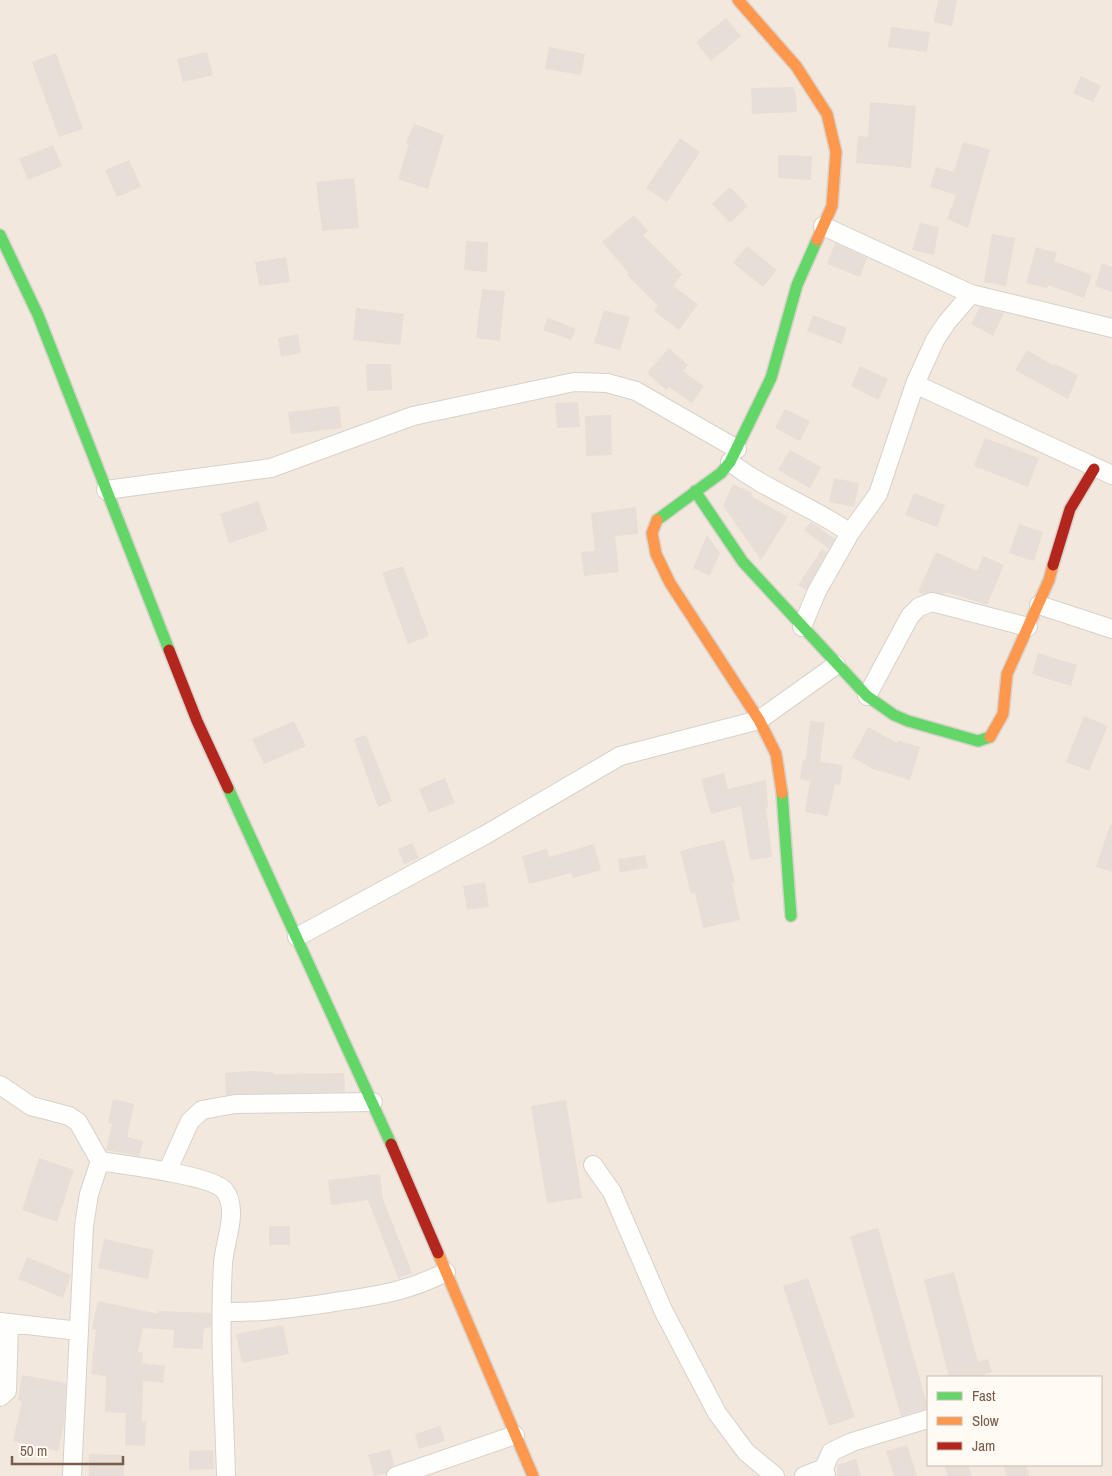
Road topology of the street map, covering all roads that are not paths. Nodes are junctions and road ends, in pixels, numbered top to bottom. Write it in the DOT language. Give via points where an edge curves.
graph roads {
  1 [pos="738,0"];
  2 [pos="823,226"];
  3 [pos="0,234"];
  4 [pos="971,294"];
  5 [pos="1112,328"];
  6 [pos="914,384"];
  7 [pos="734,455"];
  8 [pos="1094,469"];
  9 [pos="1112,475"];
  10 [pos="106,490"];
  11 [pos="695,491"];
  12 [pos="850,533"];
  13 [pos="1039,605"];
  14 [pos="802,627"];
  15 [pos="1028,627"];
  16 [pos="1112,629"];
  17 [pos="836,665"];
  18 [pos="867,696"];
  19 [pos="759,720"];
  20 [pos="791,916"];
  21 [pos="297,937"];
  22 [pos="0,1085"];
  23 [pos="373,1102"];
  24 [pos="100,1161"];
  25 [pos="593,1164"];
  26 [pos="166,1172"];
  27 [pos="446,1272"];
  28 [pos="222,1312"];
  29 [pos="5,1323"];
  30 [pos="79,1331"];
  31 [pos="0,1398"];
  32 [pos="927,1419"];
  33 [pos="515,1435"];
  34 [pos="825,1472"];
  35 [pos="72,1476"];
  36 [pos="226,1476"];
  37 [pos="396,1476"];
  38 [pos="533,1476"];
  39 [pos="775,1476"];
  40 [pos="804,1476"];
  1 -- 2 [label="street" via="796,66 827,114 836,152 832,206"];
  2 -- 4 [label="street"];
  2 -- 7 [label="street" via="797,285 771,378"];
  3 -- 10 [label="street" via="38,315"];
  4 -- 5 [label="street"];
  4 -- 6 [label="street" via="946,322"];
  6 -- 8 [label="street"];
  6 -- 12 [label="street" via="878,494"];
  7 -- 10 [label="street" via="636,392 607,383 574,382 413,416 271,468"];
  7 -- 11 [label="street" via="721,473"];
  7 -- 12 [label="street" via="750,478 824,514"];
  8 -- 9 [label="street"];
  8 -- 13 [label="street" via="1070,509"];
  10 -- 21 [label="street" via="197,721"];
  11 -- 14 [label="street" via="743,562"];
  11 -- 19 [label="street" via="658,517 652,532 656,554 670,583"];
  12 -- 14 [label="street" via="817,591"];
  13 -- 15 [label="street"];
  13 -- 16 [label="street"];
  14 -- 17 [label="street"];
  15 -- 18 [label="street" via="932,602 919,607 910,616"];
  15 -- 18 [label="street" via="1007,674 1003,714 988,739 978,741 908,721"];
  17 -- 18 [label="street"];
  17 -- 19 [label="street"];
  19 -- 20 [label="street" via="776,754 780,773"];
  19 -- 21 [label="street" via="620,756 485,835"];
  21 -- 23 [label="street"];
  22 -- 24 [label="street" via="31,1106 70,1116 78,1122"];
  23 -- 26 [label="street" via="235,1104 202,1110 190,1121"];
  23 -- 27 [label="street"];
  24 -- 26 [label="street"];
  24 -- 30 [label="street" via="89,1194 84,1226"];
  25 -- 39 [label="street" via="612,1192 662,1310 717,1413 746,1452"];
  26 -- 28 [label="street" via="207,1180 224,1190 232,1209 223,1262"];
  27 -- 28 [label="street" via="421,1285 395,1293 265,1312"];
  27 -- 33 [label="street"];
  28 -- 36 [label="street" via="221,1394"];
  29 -- 30 [label="street"];
  29 -- 31 [label="street" via="7,1391"];
  30 -- 35 [label="street"];
  32 -- 34 [label="street" via="831,1452"];
  33 -- 37 [label="street"];
  33 -- 38 [label="street"];
  34 -- 40 [label="street"];
}
